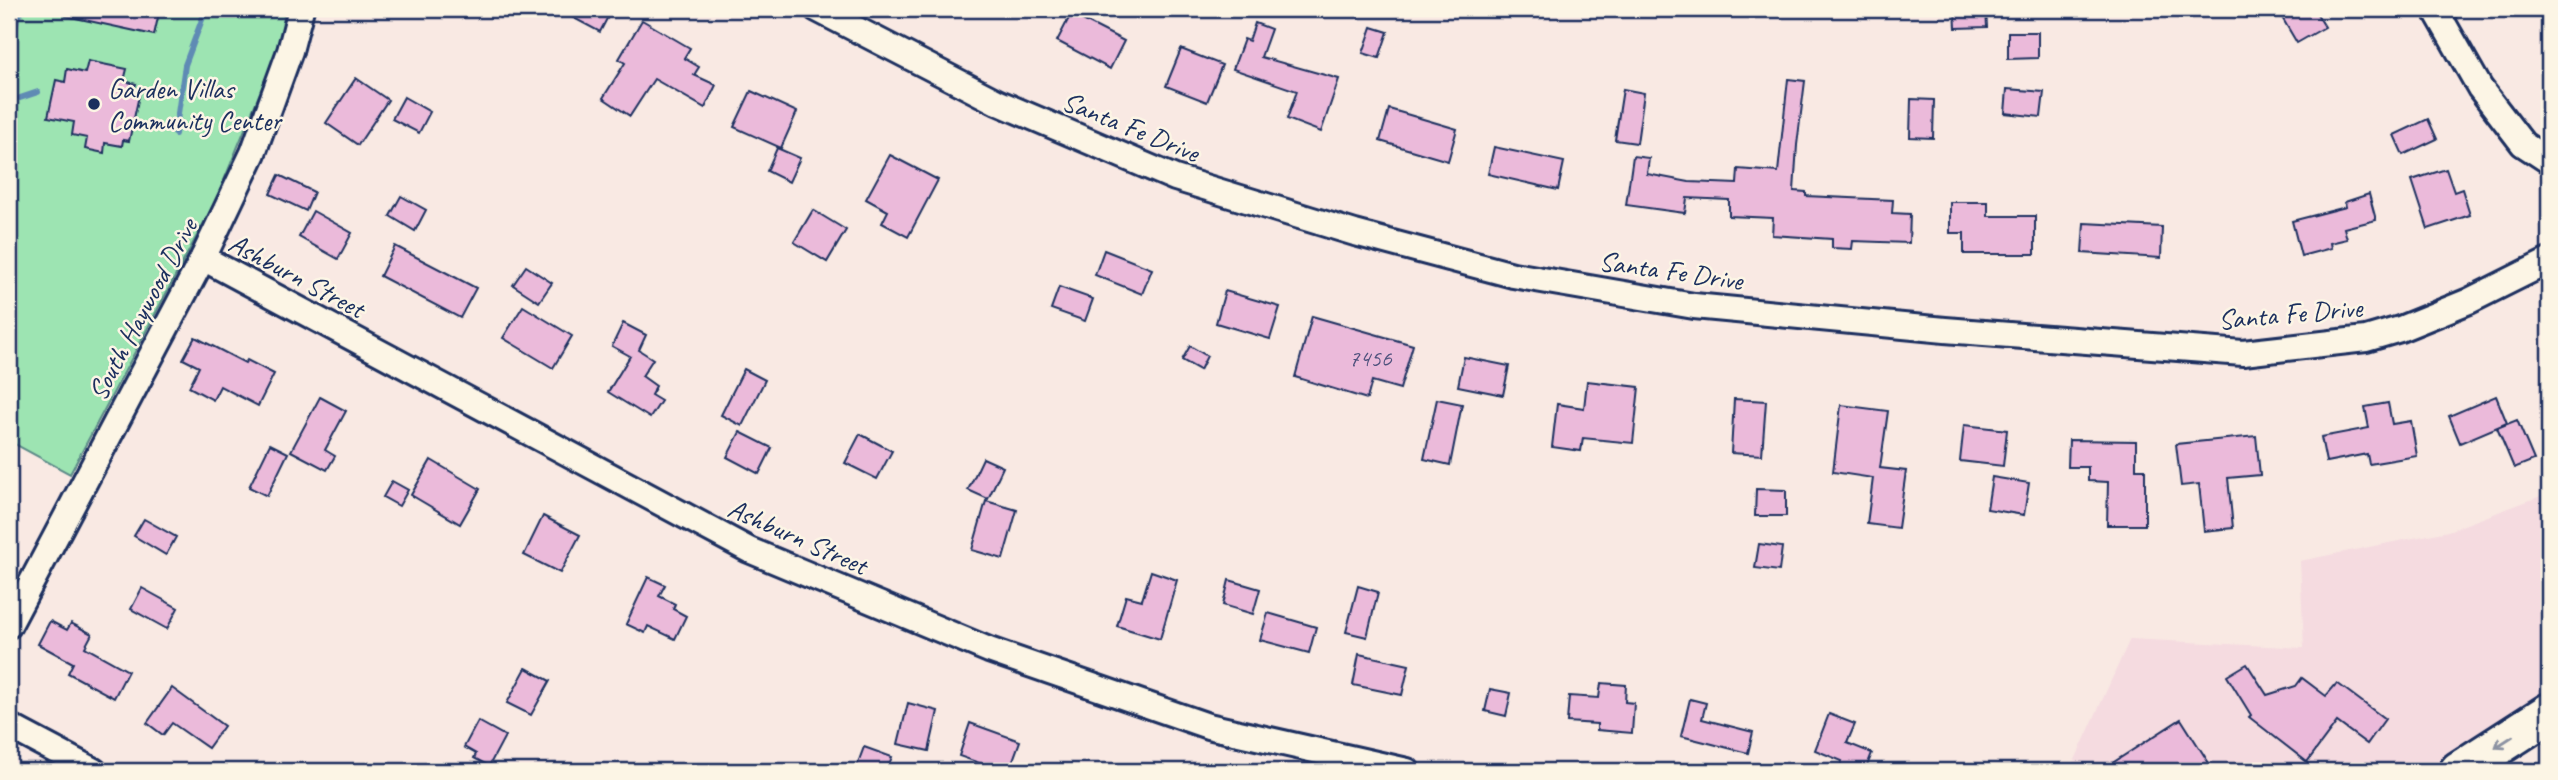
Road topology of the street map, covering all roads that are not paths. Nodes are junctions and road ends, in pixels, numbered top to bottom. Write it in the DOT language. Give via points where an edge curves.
graph roads {
  1 [pos="301,9"];
  2 [pos="817,9"];
  3 [pos="2435,9"];
  4 [pos="2549,161"];
  5 [pos="204,258"];
  6 [pos="2549,261"];
  7 [pos="9,625"];
  8 [pos="2549,713"];
  9 [pos="9,726"];
  10 [pos="94,771"];
  11 [pos="1407,771"];
  12 [pos="2459,771"];
  1 -- 5 [label="street, South Haywood Drive" via="253,153"];
  2 -- 6 [label="street, Santa Fe Drive" via="997,102 1175,178 1513,275 1694,306 2243,353 2366,339 2400,329"];
  3 -- 4 [label="street" via="2480,88 2523,144"];
  5 -- 7 [label="street, South Haywood Drive"];
  5 -- 11 [label="street, Ashburn Street" via="749,550 989,650 1208,726"];
  8 -- 12 [label="main road, one-way"];
  9 -- 10 [label="street"];
}
